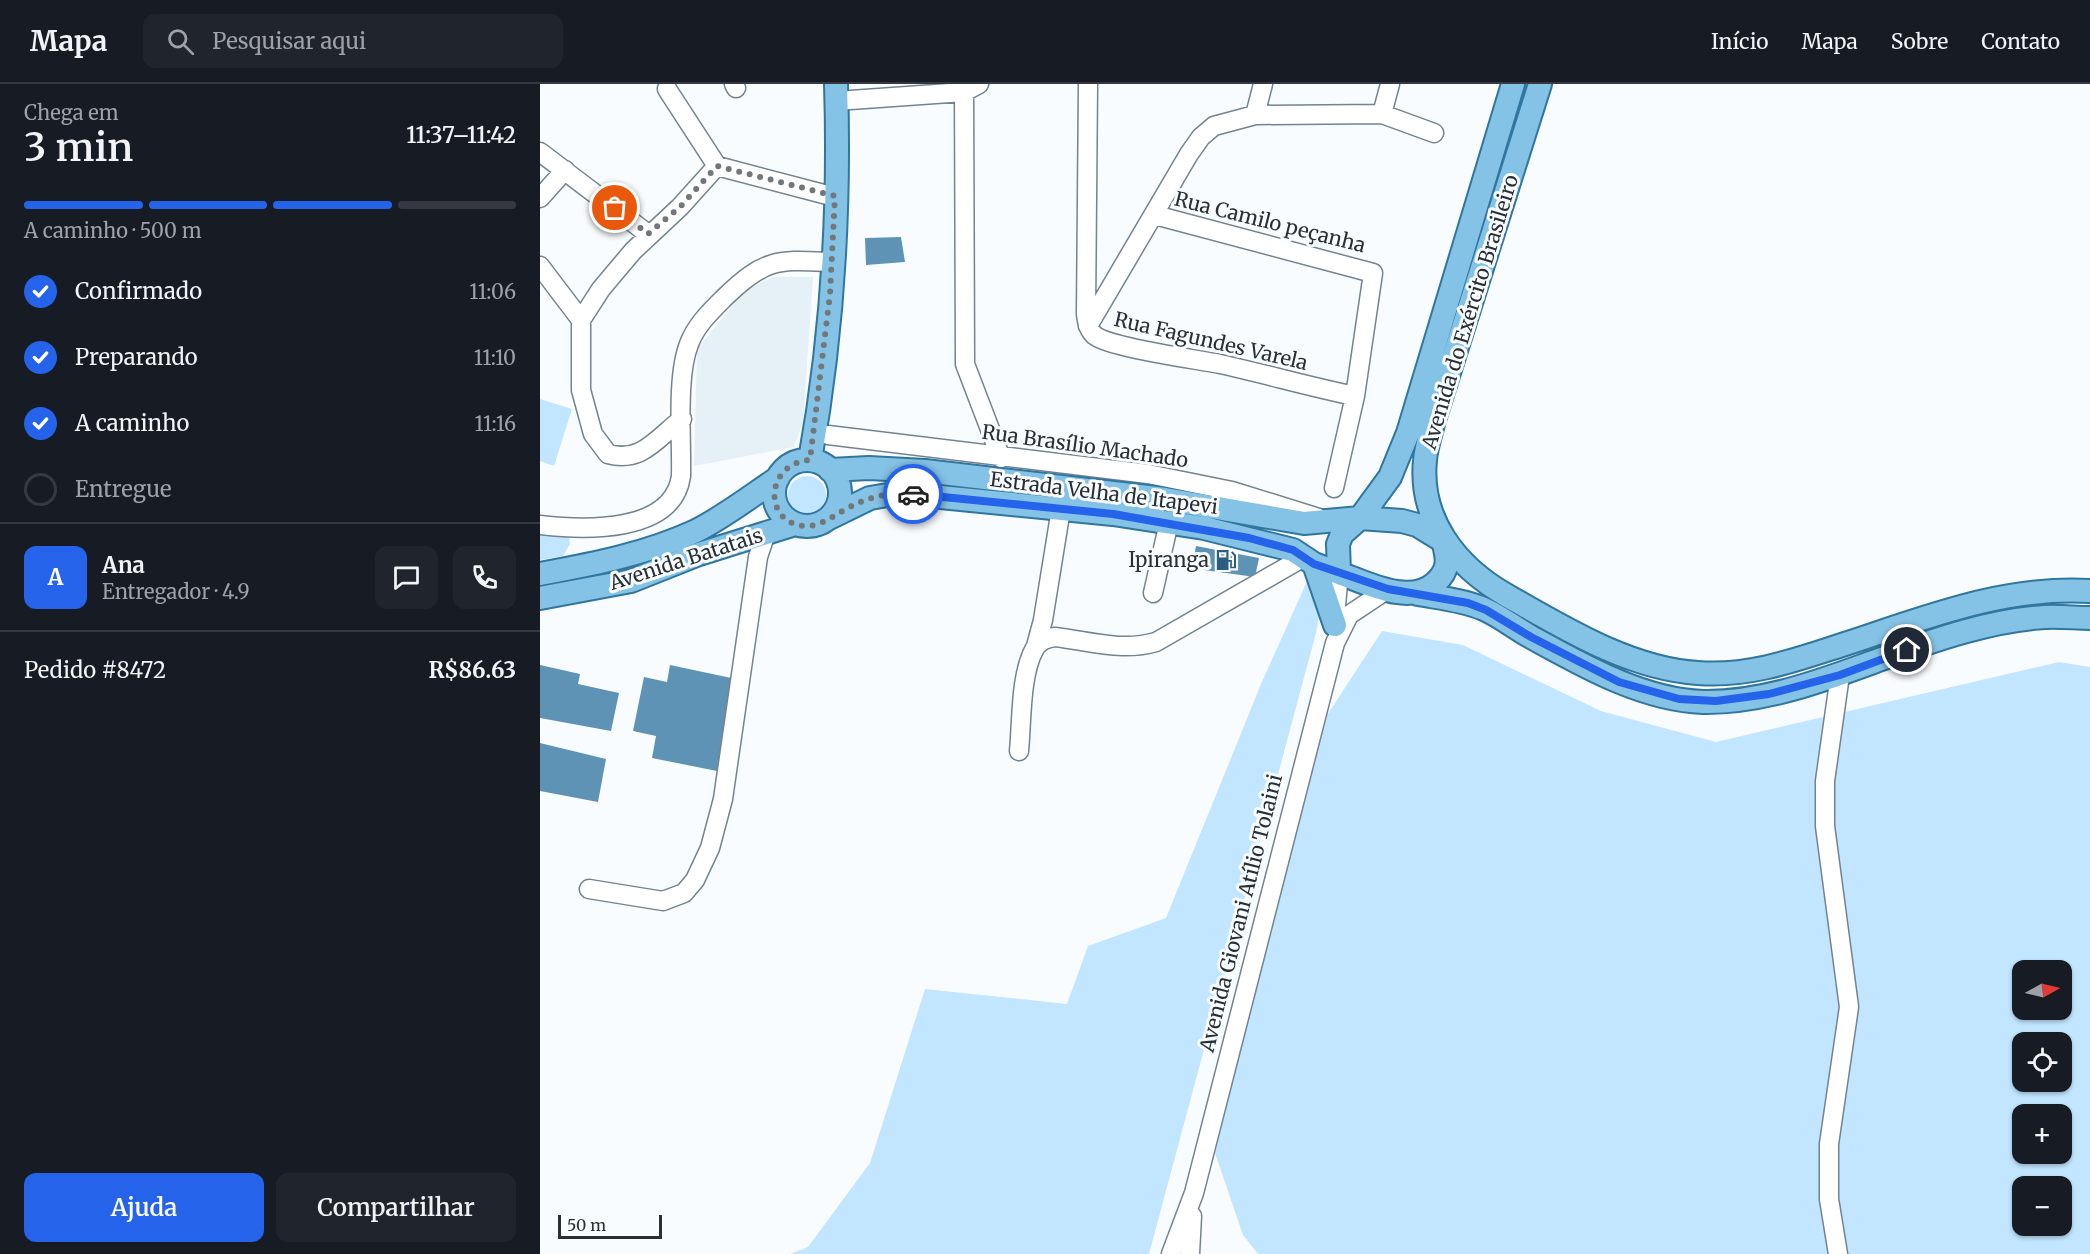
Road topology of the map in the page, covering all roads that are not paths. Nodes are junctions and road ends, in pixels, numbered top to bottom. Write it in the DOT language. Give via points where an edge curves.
graph roads {
  1 [pos="1088,84"];
  2 [pos="1263,84"];
  3 [pos="1390,84"];
  4 [pos="1513,84"];
  5 [pos="1540,84"];
  6 [pos="969,87"];
  7 [pos="668,89"];
  8 [pos="836,92"];
  9 [pos="1382,114"];
  10 [pos="1255,115"];
  11 [pos="1434,134"];
  12 [pos="540,152"];
  13 [pos="717,166"];
  14 [pos="565,170"];
  15 [pos="835,196"];
  16 [pos="540,198"];
  17 [pos="1155,215"];
  18 [pos="648,234"];
  19 [pos="832,262"];
  20 [pos="540,266"];
  21 [pos="581,320"];
  22 [pos="1088,326"];
  23 [pos="820,389"];
  24 [pos="1356,396"];
  25 [pos="682,419"];
  26 [pos="828,435"];
  27 [pos="1001,458"];
  28 [pos="822,466"];
  29 [pos="772,482"];
  30 [pos="1334,488"];
  31 [pos="1061,509"];
  32 [pos="829,518"];
  33 [pos="1360,518"];
  34 [pos="1333,520"];
  35 [pos="1169,522"];
  36 [pos="795,524"];
  37 [pos="540,525"];
  38 [pos="766,533"];
  39 [pos="1443,541"];
  40 [pos="1309,560"];
  41 [pos="1338,568"];
  42 [pos="540,574"];
  43 [pos="1388,589"];
  44 [pos="2090,591"];
  45 [pos="1153,593"];
  46 [pos="1418,594"];
  47 [pos="540,598"];
  48 [pos="2090,618"];
  49 [pos="1335,634"];
  50 [pos="1036,646"];
  51 [pos="1840,675"];
  52 [pos="1019,751"];
  53 [pos="589,889"];
  54 [pos="1194,1193"];
  55 [pos="1170,1254"];
  56 [pos="1190,1254"];
  57 [pos="1838,1254"];
  1 -- 22 [label="street, Rua Fagundes Varela"];
  2 -- 10 [label="street"];
  3 -- 9 [label="street"];
  4 -- 33 [label="main road, Avenida do Exército Brasileiro" via="1408,433 1390,477"];
  5 -- 39 [label="main road, Avenida do Exército Brasileiro" via="1425,459 1424,488"];
  6 -- 8 [label="street"];
  6 -- 27 [label="street" via="965,364"];
  7 -- 13 [label="street"];
  8 -- 15 [label="main road"];
  9 -- 10 [label="street"];
  9 -- 11 [label="street"];
  10 -- 17 [label="street" via="1221,123 1201,137"];
  12 -- 14 [label="street"];
  13 -- 15 [label="street"];
  13 -- 18 [label="street" via="680,207"];
  14 -- 16 [label="street"];
  14 -- 18 [label="street"];
  15 -- 19 [label="main road"];
  17 -- 22 [label="street"];
  17 -- 24 [label="street, Rua Camilo peçanha" via="1373,273"];
  18 -- 21 [label="street" via="600,289"];
  19 -- 23 [label="main road"];
  19 -- 25 [label="street" via="782,260 769,264 756,270 715,307 689,344 683,366"];
  20 -- 21 [label="street"];
  21 -- 25 [label="street" via="581,390 593,434 608,454 636,456"];
  22 -- 24 [label="street, Rua Fagundes Varela" via="1094,335 1114,344"];
  23 -- 26 [label="main road"];
  23 -- 28 [label="main road"];
  24 -- 30 [label="street, Rua Camilo peçanha"];
  25 -- 37 [label="street" via="679,492 671,502 622,525 579,529"];
  26 -- 27 [label="street, Rua Brasílio Machado"];
  26 -- 28 [label="main road" via="830,454"];
  27 -- 34 [label="street, Rua Brasílio Machado" via="1148,474 1232,491"];
  28 -- 29 [label="main road" via="791,464"];
  28 -- 32 [label="main road" via="836,478 840,497"];
  28 -- 34 [label="main road, Estrada Velha de Itapevi" via="925,471 1165,499 1294,522"];
  29 -- 36 [label="main road" via="777,506"];
  29 -- 42 [label="main road" via="698,530 670,542 597,564"];
  31 -- 32 [label="main road, Estrada Velha de Itapevi" via="899,493 870,498"];
  31 -- 35 [label="main road, Estrada Velha de Itapevi"];
  31 -- 50 [label="street" via="1044,620"];
  32 -- 36 [label="main road" via="813,526"];
  33 -- 34 [label="main road, Estrada Velha de Itapevi"];
  33 -- 39 [label="main road, Estrada Velha de Itapevi" via="1418,525"];
  33 -- 41 [label="main road" via="1342,534"];
  35 -- 40 [label="main road, Estrada Velha de Itapevi" via="1249,538 1293,550"];
  35 -- 45 [label="street"];
  36 -- 38 [label="main road, Avenida Batatais"];
  38 -- 47 [label="main road, Avenida Batatais" via="631,581"];
  38 -- 53 [label="street" via="758,558 723,799 710,849 695,880 684,893 663,901"];
  39 -- 44 [label="main road, Estrada Velha de Itapevi" via="1491,586 1552,622 1635,659 1696,673 1730,674 1770,668 1979,600"];
  39 -- 46 [label="main road" via="1448,561 1445,573"];
  40 -- 41 [label="main road, Estrada Velha de Itapevi"];
  40 -- 49 [label="main road"];
  40 -- 50 [label="street" via="1156,642 1117,647 1055,636"];
  41 -- 43 [label="main road, Estrada Velha de Itapevi"];
  41 -- 49 [label="street"];
  43 -- 46 [label="main road, Estrada Velha de Itapevi"];
  43 -- 49 [label="street" via="1348,615"];
  46 -- 51 [label="main road, Estrada Velha de Itapevi" via="1486,610 1619,682 1679,699 1730,700"];
  48 -- 51 [label="main road, Estrada Velha de Itapevi" via="2044,617 1995,624"];
  49 -- 54 [label="street, Avenida Giovani Atílio Tolaini"];
  50 -- 52 [label="street" via="1027,670"];
  51 -- 57 [label="street" via="1825,781 1826,826 1849,1007 1829,1144 1829,1198"];
  54 -- 55 [label="street, Avenida Giovani Atílio Tolaini"];
  54 -- 56 [label="street, Avenida Giovani Atílio Tolaini"];
}
